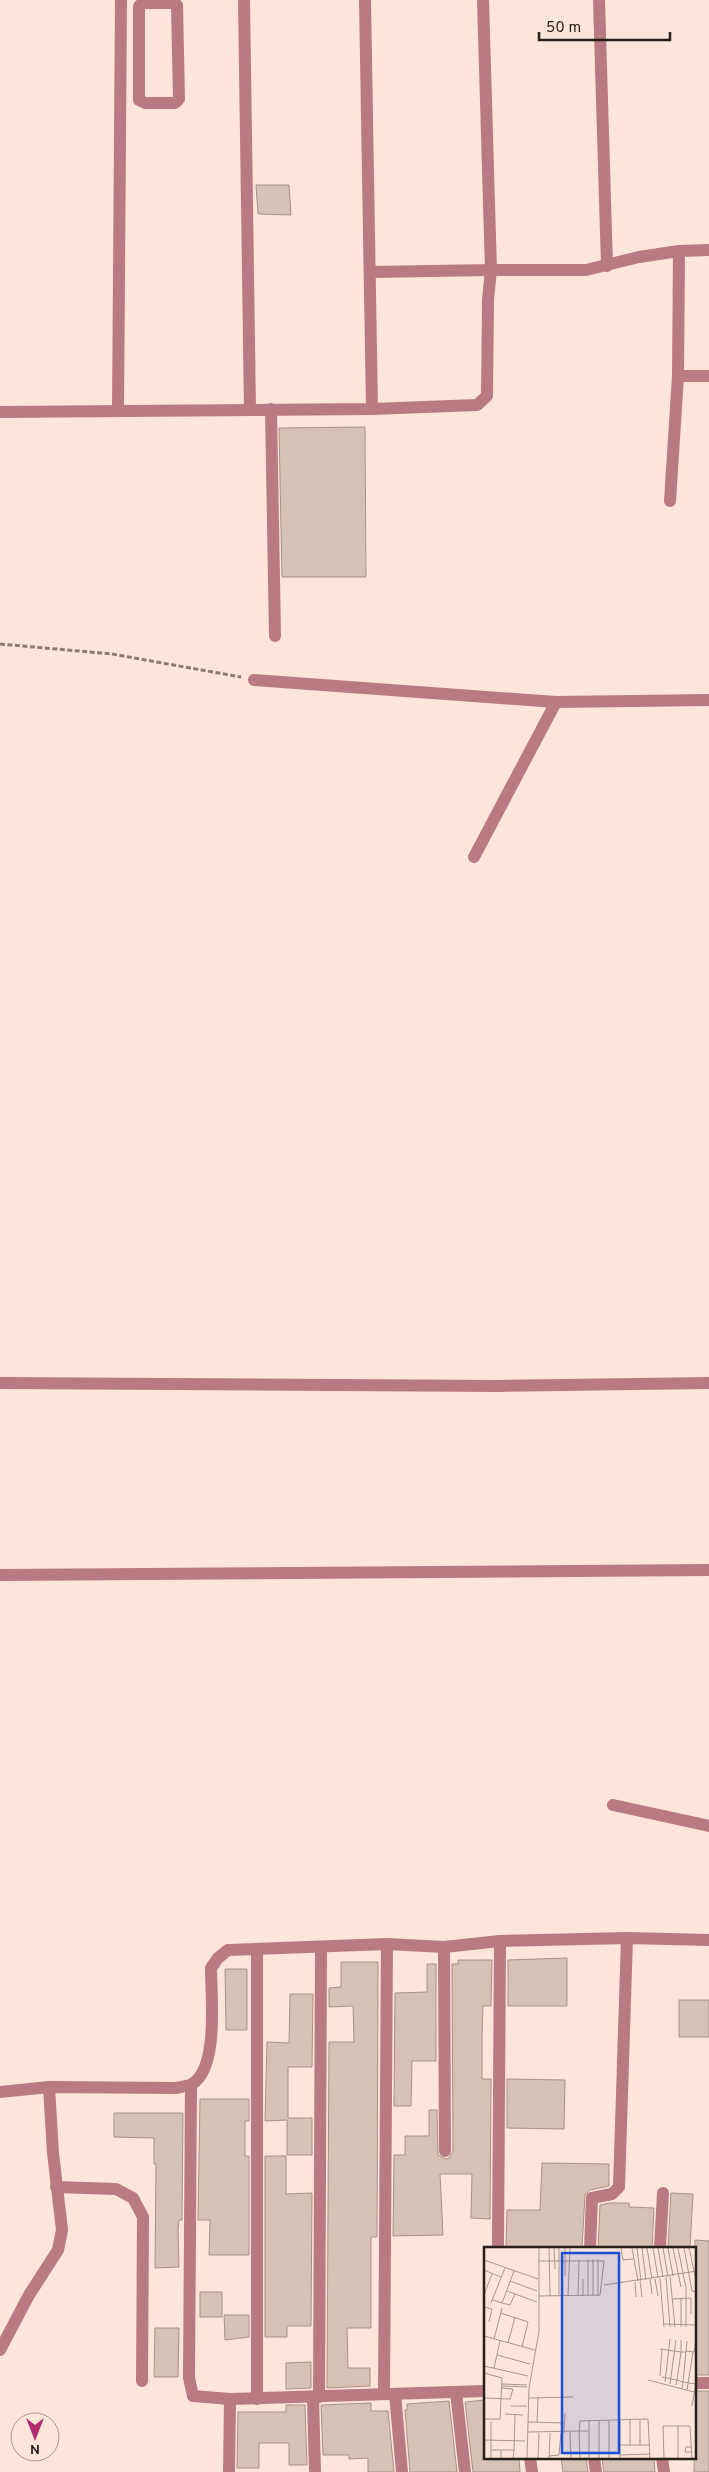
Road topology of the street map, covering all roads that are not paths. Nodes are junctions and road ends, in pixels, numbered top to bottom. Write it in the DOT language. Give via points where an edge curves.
graph roads {
  1 [pos="121,0"];
  2 [pos="244,0"];
  3 [pos="365,0"];
  4 [pos="483,0"];
  5 [pos="600,0"];
  6 [pos="121,22"];
  7 [pos="139,22"];
  8 [pos="120,54"];
  9 [pos="139,54"];
  10 [pos="120,84"];
  11 [pos="139,84"];
  12 [pos="709,250"];
  13 [pos="679,252"];
  14 [pos="607,266"];
  15 [pos="491,270"];
  16 [pos="370,272"];
  17 [pos="678,376"];
  18 [pos="709,376"];
  19 [pos="250,409"];
  20 [pos="271,409"];
  21 [pos="372,409"];
  22 [pos="118,410"];
  23 [pos="0,412"];
  24 [pos="670,501"];
  25 [pos="275,636"];
  26 [pos="254,680"];
  27 [pos="709,700"];
  28 [pos="560,702"];
  29 [pos="474,857"];
  30 [pos="0,1383"];
  31 [pos="709,1383"];
  32 [pos="709,1570"];
  33 [pos="0,1575"];
  34 [pos="613,1805"];
  35 [pos="709,1826"];
  36 [pos="627,1938"];
  37 [pos="709,1940"];
  38 [pos="500,1941"];
  39 [pos="387,1944"];
  40 [pos="321,1947"];
  41 [pos="444,1947"];
  42 [pos="257,1949"];
  43 [pos="191,2085"];
  44 [pos="49,2087"];
  45 [pos="0,2092"];
  46 [pos="445,2151"];
  47 [pos="56,2187"];
  48 [pos="663,2193"];
  49 [pos="498,2247"];
  50 [pos="590,2247"];
  51 [pos="660,2247"];
  52 [pos="0,2350"];
  53 [pos="142,2381"];
  54 [pos="696,2383"];
  55 [pos="709,2383"];
  56 [pos="484,2391"];
  57 [pos="456,2392"];
  58 [pos="390,2394"];
  59 [pos="316,2397"];
  60 [pos="257,2399"];
  61 [pos="230,2400"];
  62 [pos="229,2472"];
  63 [pos="314,2472"];
  64 [pos="402,2472"];
  65 [pos="465,2472"];
  1 -- 6 [label="street"];
  2 -- 19 [label="street"];
  3 -- 16 [label="street"];
  4 -- 15 [label="street"];
  5 -- 14 [label="street"];
  6 -- 7 [label="street"];
  6 -- 8 [label="street"];
  7 -- 9 [label="street"];
  7 -- 11 [label="street" via="141,3 177,5 179,100 175,103 143,103 139,100"];
  8 -- 9 [label="street"];
  8 -- 10 [label="street"];
  9 -- 11 [label="street"];
  10 -- 11 [label="street"];
  10 -- 22 [label="street"];
  12 -- 13 [label="street"];
  13 -- 14 [label="street" via="639,257"];
  13 -- 17 [label="street"];
  14 -- 15 [label="street" via="586,270"];
  15 -- 16 [label="street"];
  15 -- 21 [label="street" via="487,396 477,405"];
  16 -- 21 [label="street"];
  17 -- 18 [label="street"];
  17 -- 24 [label="street"];
  19 -- 20 [label="street"];
  19 -- 22 [label="street"];
  20 -- 21 [label="street"];
  20 -- 25 [label="street"];
  22 -- 23 [label="street"];
  26 -- 28 [label="street"];
  27 -- 28 [label="street"];
  28 -- 29 [label="street"];
  30 -- 31 [label="street" via="497,1386"];
  32 -- 33 [label="street"];
  34 -- 35 [label="street"];
  36 -- 37 [label="street"];
  36 -- 38 [label="street"];
  36 -- 50 [label="street" via="619,2187 612,2194 592,2198"];
  38 -- 41 [label="street"];
  38 -- 49 [label="street"];
  39 -- 40 [label="street"];
  39 -- 41 [label="street"];
  39 -- 58 [label="street"];
  40 -- 42 [label="street"];
  40 -- 59 [label="street"];
  41 -- 46 [label="street"];
  42 -- 43 [label="street" via="228,1950 211,1968 210,2054 200,2076"];
  42 -- 60 [label="street"];
  43 -- 44 [label="street" via="176,2088"];
  43 -- 61 [label="street" via="190,2389 193,2396"];
  44 -- 45 [label="street"];
  44 -- 47 [label="street"];
  47 -- 52 [label="street" via="62,2230 58,2250"];
  47 -- 53 [label="street" via="116,2189 133,2198 143,2217"];
  48 -- 51 [label="street"];
  54 -- 55 [label="street"];
  56 -- 57 [label="street"];
  57 -- 58 [label="street"];
  57 -- 65 [label="street"];
  58 -- 59 [label="street"];
  58 -- 64 [label="street"];
  59 -- 60 [label="street"];
  59 -- 63 [label="street"];
  60 -- 61 [label="street"];
  61 -- 62 [label="street"];
}
